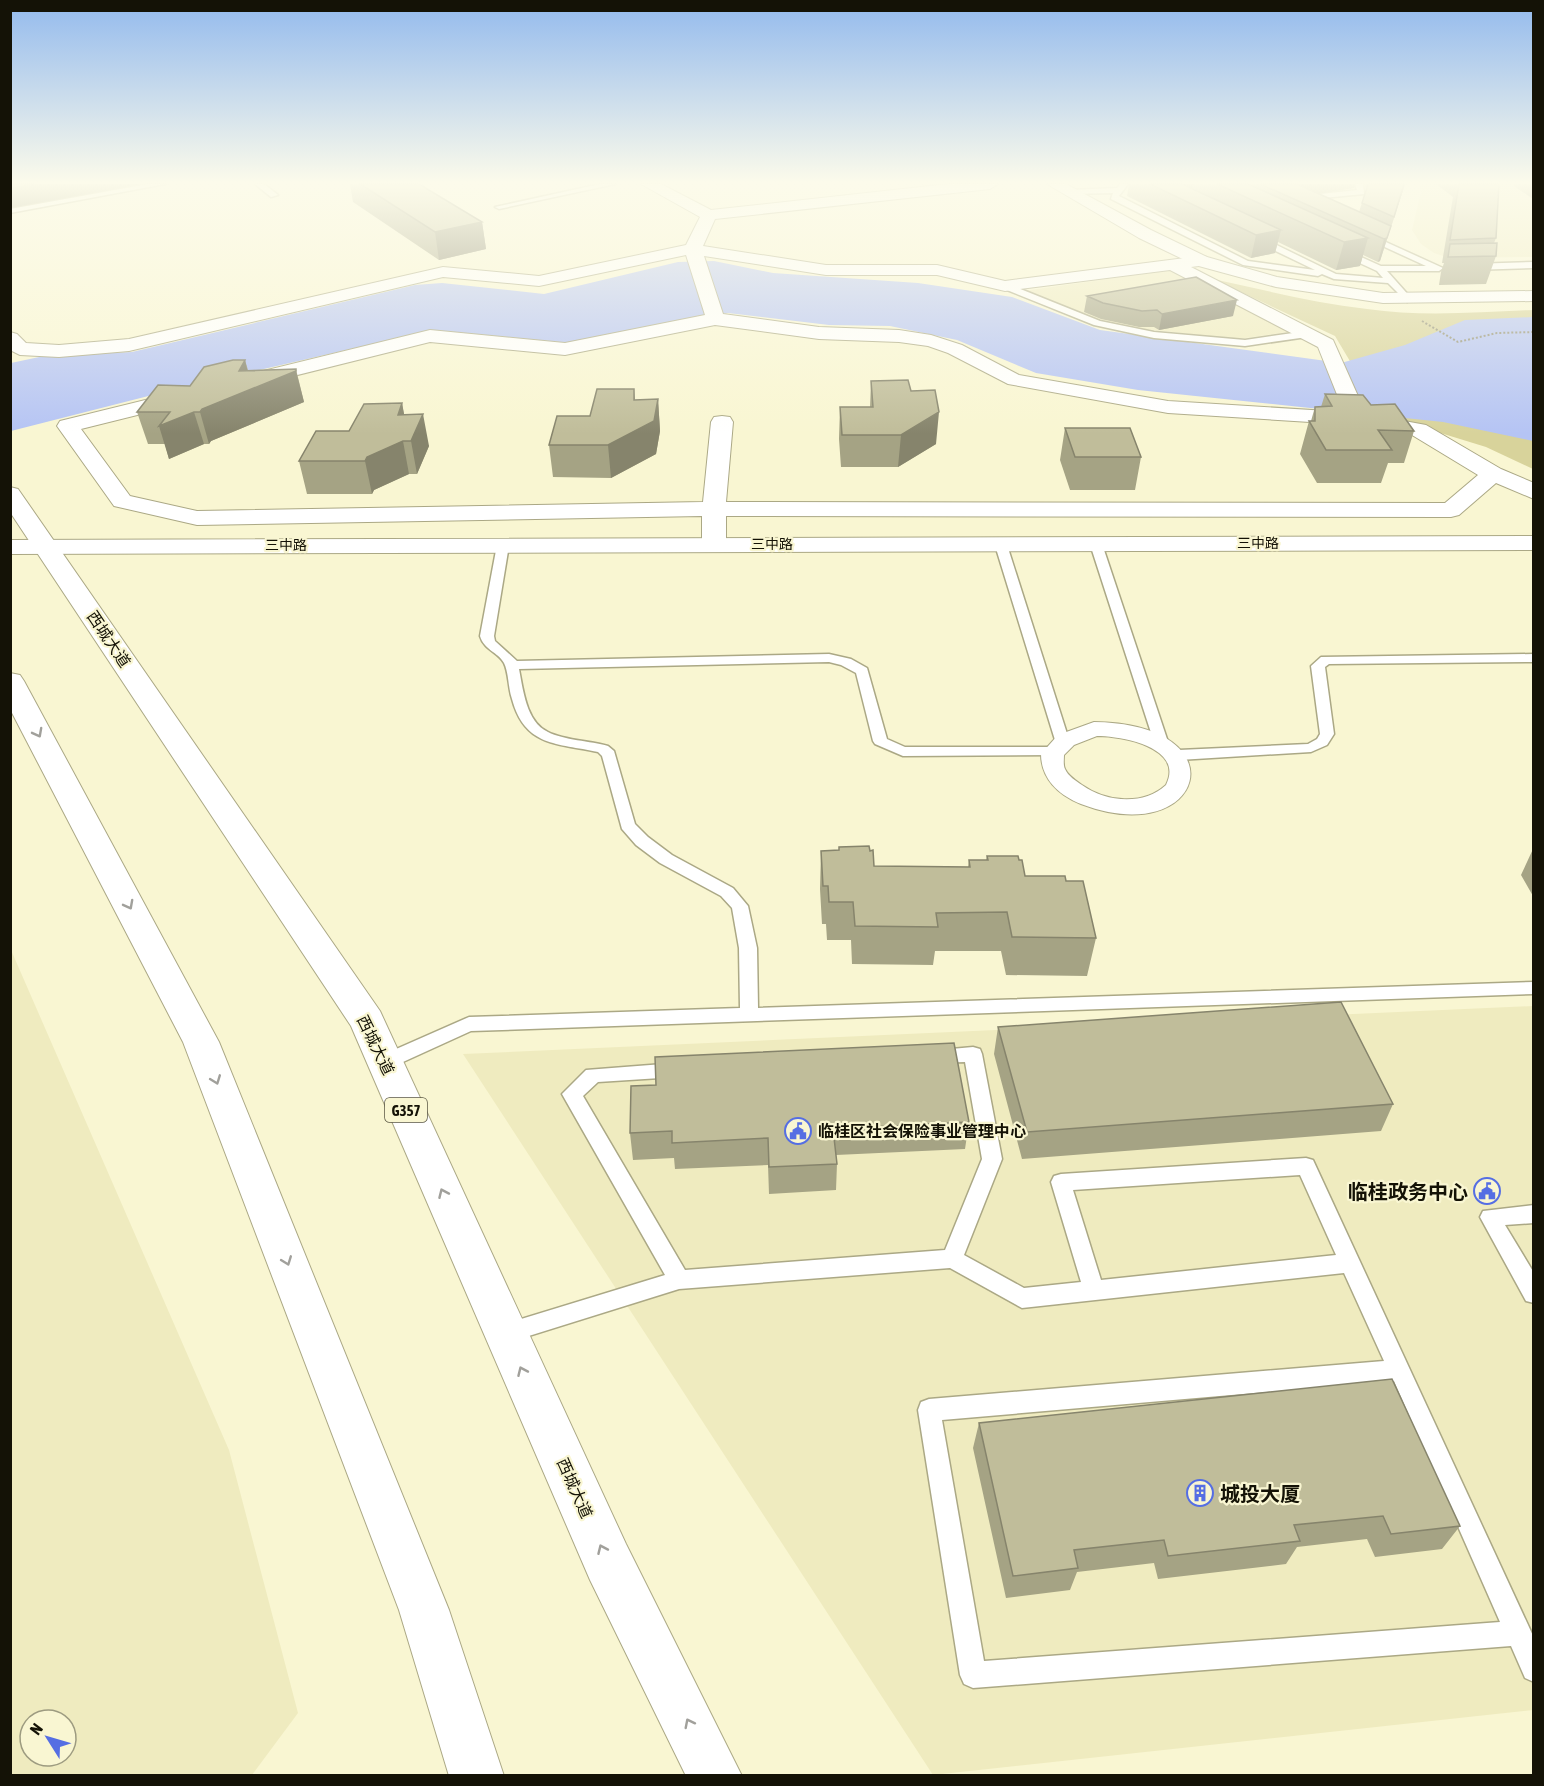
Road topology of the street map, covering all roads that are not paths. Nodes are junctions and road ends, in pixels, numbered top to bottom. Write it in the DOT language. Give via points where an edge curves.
graph roads {
  1 [pos="605,267"];
  2 [pos="699,267"];
  3 [pos="809,267"];
  4 [pos="1154,267"];
  5 [pos="1178,267"];
  6 [pos="1226,267"];
  7 [pos="1275,267"];
  8 [pos="1316,267"];
  9 [pos="1376,267"];
  10 [pos="1447,267"];
  11 [pos="1439,268"];
  12 [pos="1380,269"];
  13 [pos="1334,276"];
  14 [pos="1390,281"];
  15 [pos="1005,286"];
  16 [pos="1533,296"];
  17 [pos="1407,299"];
  18 [pos="715,319"];
  19 [pos="1307,334"];
  20 [pos="10,338"];
  21 [pos="1358,419"];
  22 [pos="722,422"];
  23 [pos="1493,474"];
  24 [pos="1533,492"];
  25 [pos="10,494"];
  26 [pos="714,510"];
  27 [pos="1533,543"];
  28 [pos="714,544"];
  29 [pos="1096,544"];
  30 [pos="503,545"];
  31 [pos="1001,545"];
  32 [pos="28,546"];
  33 [pos="1533,658"];
  34 [pos="511,664"];
  35 [pos="10,681"];
  36 [pos="1058,746"];
  37 [pos="1170,750"];
  38 [pos="1533,988"];
  39 [pos="749,1014"];
  40 [pos="914,1058"];
  41 [pos="385,1062"];
  42 [pos="700,1069"];
  43 [pos="1533,1214"];
  44 [pos="952,1259"];
  45 [pos="1350,1263"];
  46 [pos="679,1280"];
  47 [pos="1094,1291"];
  48 [pos="1533,1294"];
  49 [pos="505,1333"];
  50 [pos="1400,1370"];
  51 [pos="1518,1632"];
  52 [pos="1533,1669"];
  53 [pos="477,1776"];
  54 [pos="715,1776"];
  1 -- 20 [label="main road" via="539,281 443,272 129,345 37,351 20,349"];
  2 -- 18 [label="main road"];
  3 -- 15 [label="main road" via="938,270"];
  4 -- 15 [label="main road"];
  5 -- 19 [label="main road"];
  6 -- 17 [label="main road" via="1294,285"];
  7 -- 13 [label="lane"];
  8 -- 13 [label="lane"];
  9 -- 12 [label="lane"];
  10 -- 11 [label="lane"];
  11 -- 12 [label="lane"];
  12 -- 14 [label="lane"];
  13 -- 14 [label="lane"];
  14 -- 17 [label="lane"];
  15 -- 19 [label="lane" via="1097,323 1154,335 1245,343"];
  16 -- 17 [label="main road"];
  18 -- 21 [label="main road" via="816,333 904,337 946,345 1015,380 1168,407"];
  18 -- 26 [label="main road" via="565,349 430,336 68,426 122,501 197,518"];
  19 -- 21 [label="main road" via="1326,344"];
  21 -- 23 [label="main road" via="1418,430"];
  22 -- 26 [label="main road"];
  23 -- 24 [label="main road"];
  23 -- 26 [label="main road" via="1451,510"];
  25 -- 32 [label="main road, 西城大道 / G357"];
  26 -- 28 [label="main road"];
  27 -- 29 [label="main road, 三中路"];
  28 -- 30 [label="main road, 三中路"];
  28 -- 31 [label="main road, 三中路"];
  29 -- 31 [label="main road, 三中路"];
  29 -- 37 [label="lane"];
  30 -- 32 [label="main road, 三中路"];
  30 -- 34 [label="lane" via="487,636 489,643"];
  31 -- 36 [label="lane"];
  32 -- 41 [label="main road, 西城大道 / G357" via="367,1021"];
  33 -- 37 [label="lane" via="1326,660 1318,666 1327,734 1317,746"];
  34 -- 36 [label="lane" via="829,658 862,671 880,741 894,750"];
  34 -- 39 [label="lane" via="517,697 534,730 609,754 628,825 666,859 727,892 740,906 748,948"];
  35 -- 53 [label="main road, one-way" via="201,1042 424,1610"];
  36 -- 37 [label="street" via="1077,733 1114,729 1135,732"];
  36 -- 37 [label="street" via="1051,763 1055,776 1066,788 1102,805 1125,808 1165,800 1177,789 1182,777"];
  38 -- 39 [label="lane"];
  39 -- 41 [label="lane" via="469,1024"];
  40 -- 44 [label="lane" via="973,1054 992,1159"];
  49 -- 41 [label="main road, 西城大道 / G357, one-way"];
  42 -- 46 [label="lane" via="593,1075 572,1094"];
  43 -- 48 [label="lane" via="1490,1217"];
  44 -- 46 [label="lane"];
  44 -- 47 [label="lane" via="1022,1298"];
  45 -- 47 [label="lane"];
  45 -- 47 [label="lane" via="1306,1166 1061,1182"];
  45 -- 50 [label="lane"];
  46 -- 49 [label="lane"];
  54 -- 49 [label="main road, 西城大道 / G357, one-way" via="608,1562"];
  50 -- 51 [label="lane"];
  50 -- 51 [label="lane" via="929,1410 973,1674"];
  51 -- 52 [label="lane"];
}
